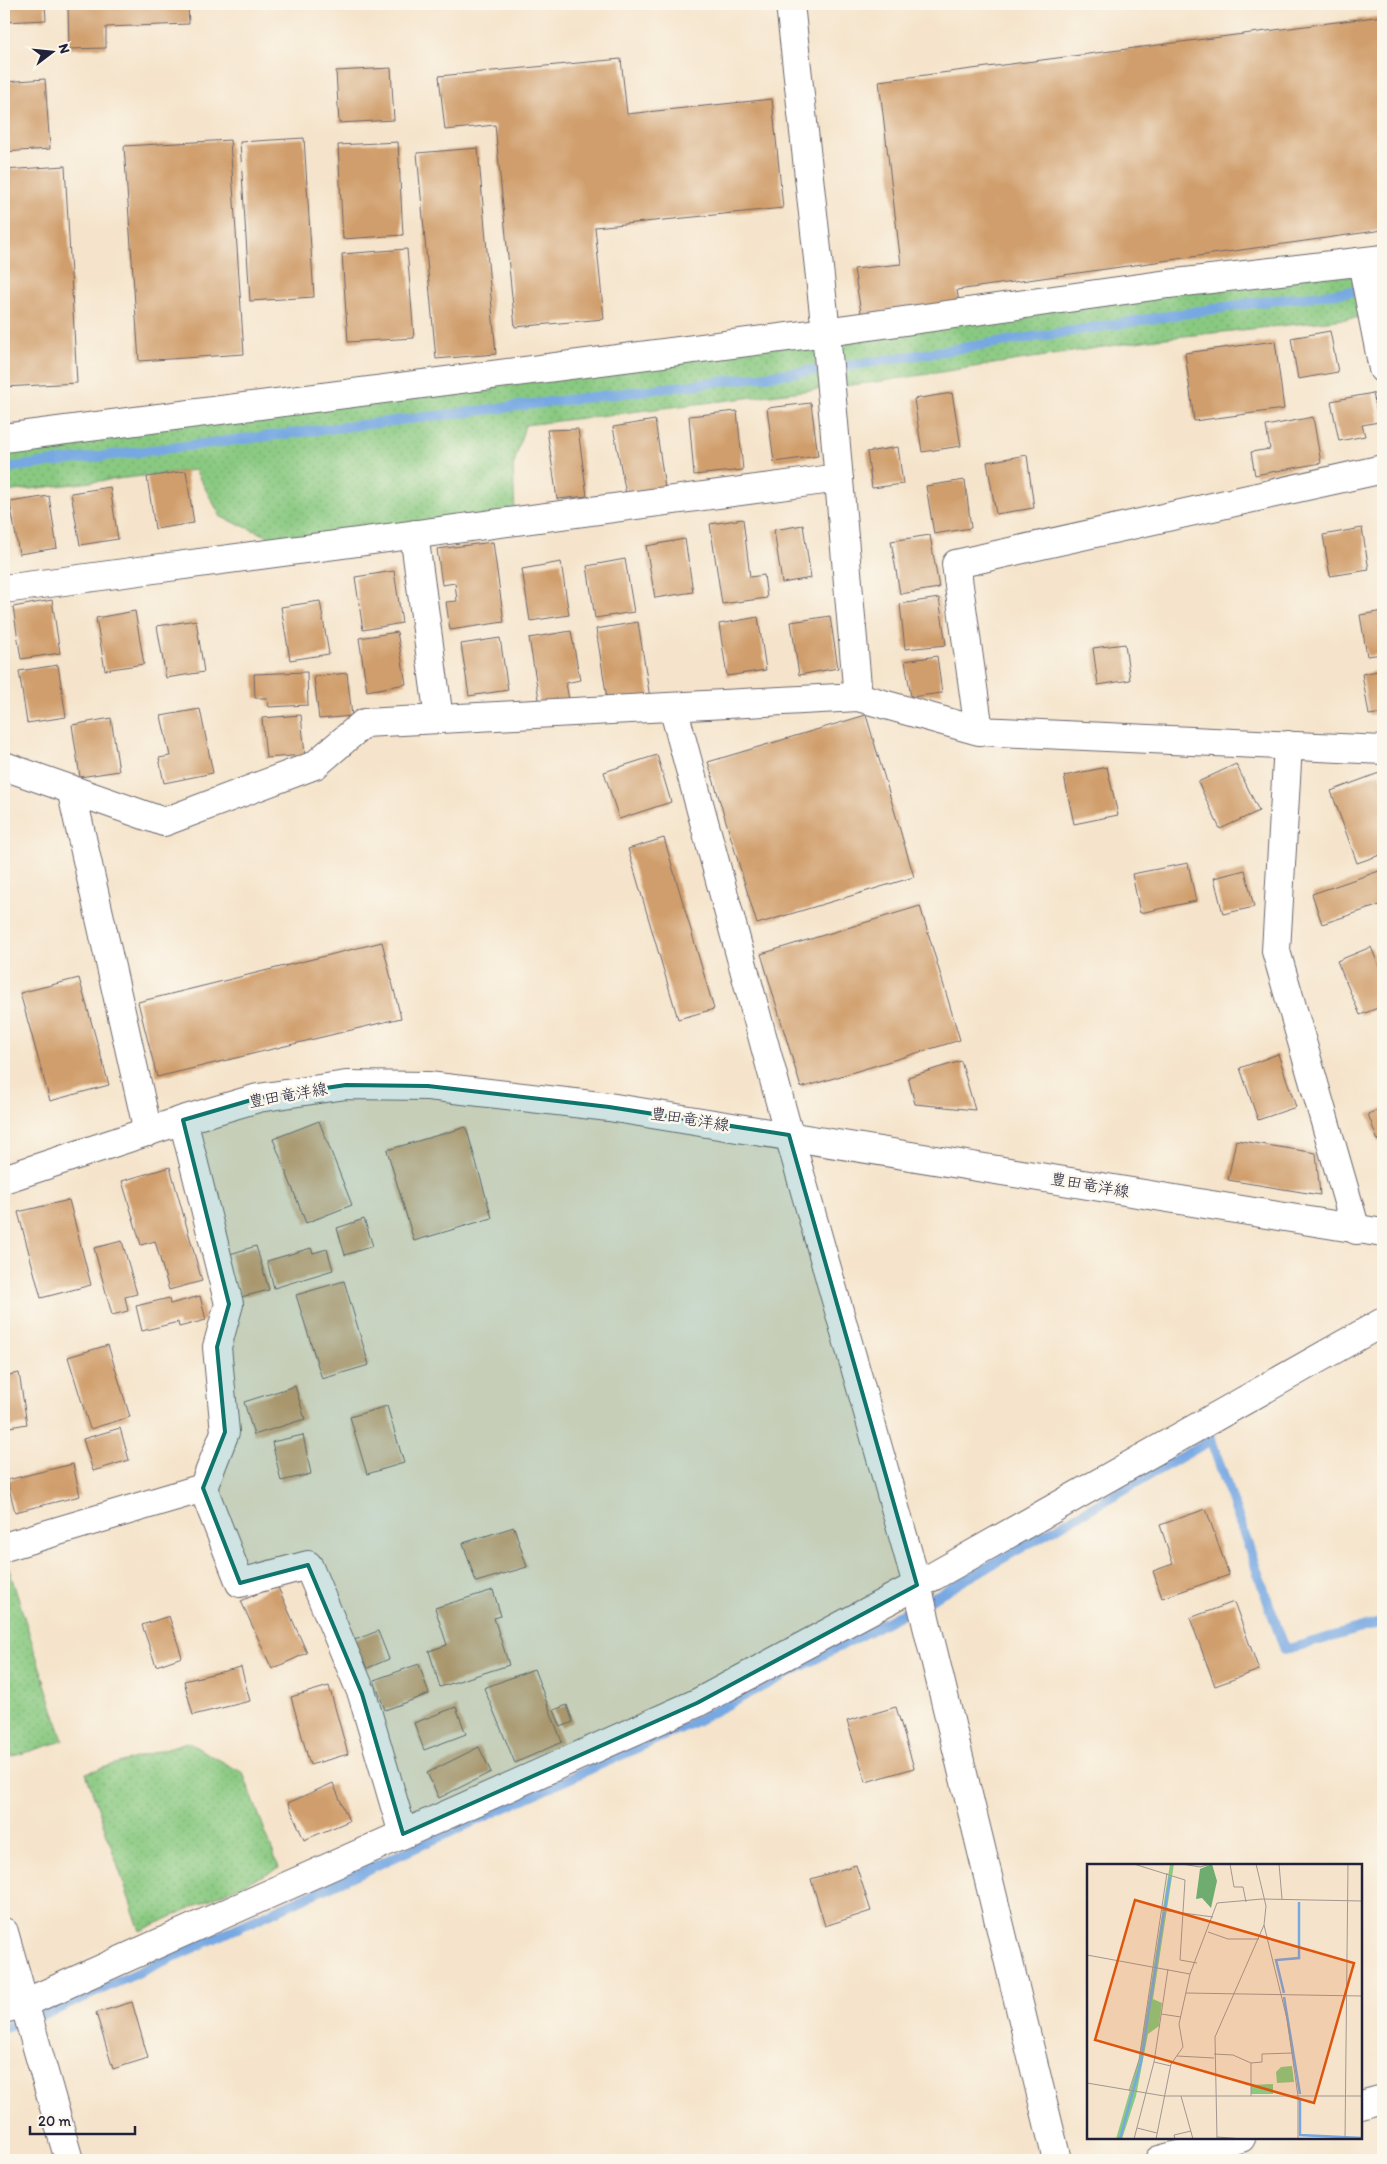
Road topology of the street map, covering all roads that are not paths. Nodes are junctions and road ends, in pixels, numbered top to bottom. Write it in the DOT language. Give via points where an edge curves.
graph roads {
  1 [pos="790,4"];
  2 [pos="1373,261"];
  3 [pos="826,332"];
  4 [pos="1383,368"];
  5 [pos="4,438"];
  6 [pos="1383,469"];
  7 [pos="839,478"];
  8 [pos="414,534"];
  9 [pos="4,589"];
  10 [pos="858,697"];
  11 [pos="673,707"];
  12 [pos="439,719"];
  13 [pos="979,731"];
  14 [pos="1288,745"];
  15 [pos="1383,750"];
  16 [pos="4,766"];
  17 [pos="71,790"];
  18 [pos="183,1120"];
  19 [pos="148,1132"];
  20 [pos="789,1135"];
  21 [pos="4,1179"];
  22 [pos="1356,1230"];
  23 [pos="1383,1233"];
  24 [pos="1383,1322"];
  25 [pos="203,1488"];
  26 [pos="4,1547"];
  27 [pos="917,1585"];
  28 [pos="403,1834"];
  29 [pos="4,1932"];
  30 [pos="14,2006"];
  31 [pos="1383,2099"];
  32 [pos="1362,2105"];
  33 [pos="1237,2139"];
  34 [pos="69,2160"];
  35 [pos="1057,2160"];
  36 [pos="1158,2160"];
  1 -- 3 [label="street"];
  2 -- 3 [label="street" via="1168,284"];
  2 -- 4 [label="street"];
  3 -- 5 [label="street"];
  3 -- 7 [label="street"];
  6 -- 13 [label="street" via="956,564"];
  7 -- 8 [label="street"];
  7 -- 10 [label="street"];
  8 -- 9 [label="street"];
  8 -- 12 [label="street"];
  10 -- 11 [label="street"];
  10 -- 13 [label="street"];
  11 -- 12 [label="street"];
  11 -- 20 [label="street"];
  12 -- 17 [label="street" via="364,723 315,765 164,822"];
  13 -- 14 [label="street"];
  14 -- 15 [label="street"];
  14 -- 22 [label="street" via="1276,951"];
  16 -- 17 [label="street"];
  17 -- 19 [label="street"];
  18 -- 19 [label="street, 豊田竜洋線"];
  18 -- 20 [label="street, 豊田竜洋線" via="258,1098 337,1087 428,1086 609,1107"];
  18 -- 25 [label="street" via="229,1304 217,1347 226,1432"];
  19 -- 21 [label="street, 豊田竜洋線"];
  20 -- 22 [label="street, 豊田竜洋線"];
  20 -- 27 [label="street"];
  22 -- 23 [label="street, 豊田竜洋線"];
  24 -- 27 [label="street"];
  25 -- 26 [label="street"];
  25 -- 28 [label="street" via="240,1584 308,1565 362,1694"];
  27 -- 28 [label="street" via="697,1704"];
  27 -- 35 [label="street"];
  28 -- 30 [label="street"];
  29 -- 30 [label="street"];
  30 -- 34 [label="street"];
  31 -- 32 [label="street"];
  33 -- 36 [label="street"];
}
